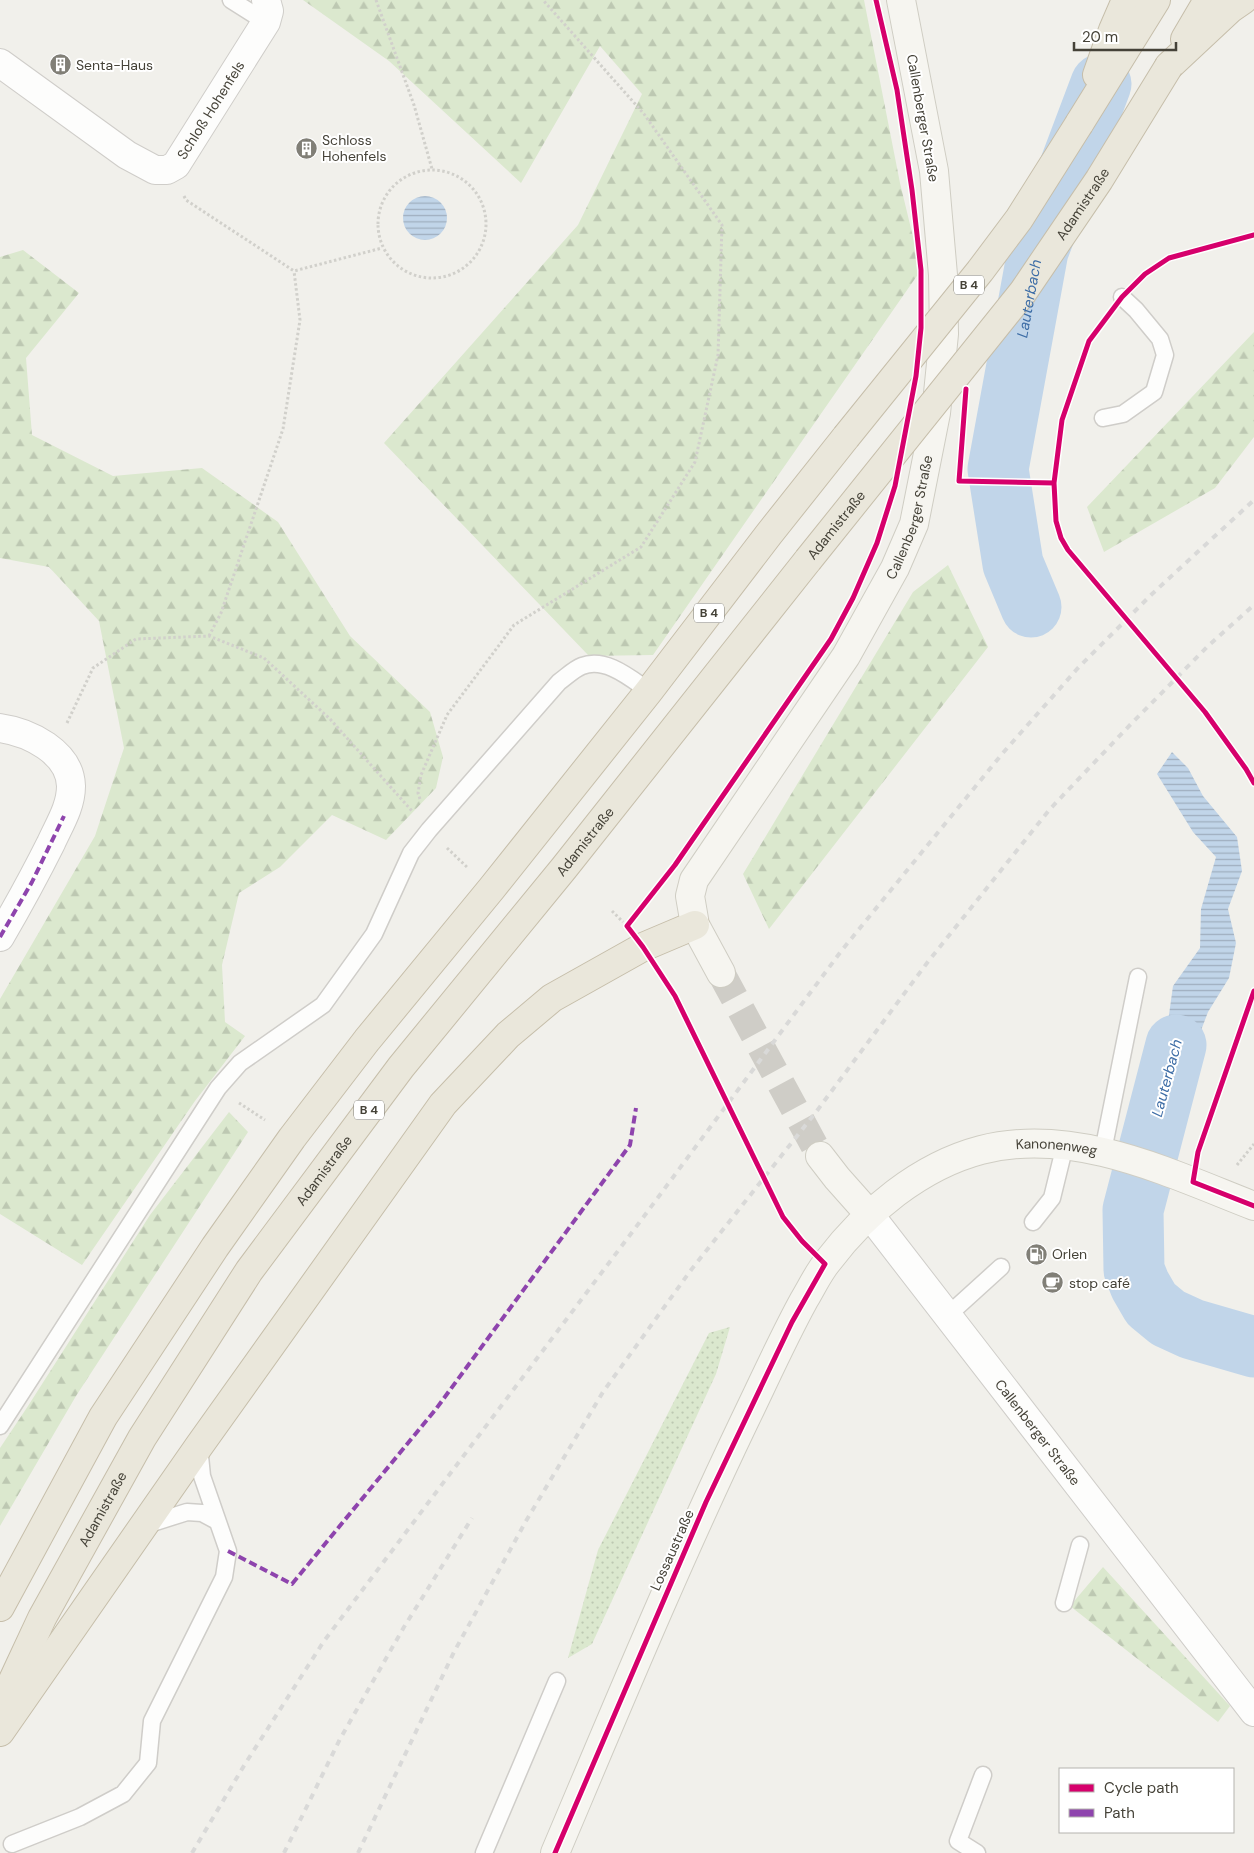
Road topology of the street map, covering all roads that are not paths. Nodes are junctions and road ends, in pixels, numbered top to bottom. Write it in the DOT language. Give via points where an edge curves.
graph roads {
  1 [pos="231,0"];
  2 [pos="901,0"];
  3 [pos="1126,0"];
  4 [pos="1156,0"];
  5 [pos="1208,0"];
  6 [pos="1243,0"];
  7 [pos="266,11"];
  8 [pos="0,63"];
  9 [pos="1169,66"];
  10 [pos="1079,124"];
  11 [pos="1122,297"];
  12 [pos="1103,418"];
  13 [pos="649,691"];
  14 [pos="0,728"];
  15 [pos="695,925"];
  16 [pos="0,938"];
  17 [pos="721,973"];
  18 [pos="1138,977"];
  19 [pos="1065,1145"];
  20 [pos="1116,1155"];
  21 [pos="820,1156"];
  22 [pos="1254,1206"];
  23 [pos="869,1214"];
  24 [pos="1033,1222"];
  25 [pos="1001,1267"];
  26 [pos="947,1316"];
  27 [pos="0,1426"];
  28 [pos="199,1446"];
  29 [pos="217,1521"];
  30 [pos="142,1527"];
  31 [pos="1080,1545"];
  32 [pos="1064,1603"];
  33 [pos="0,1607"];
  34 [pos="557,1681"];
  35 [pos="0,1708"];
  36 [pos="1254,1712"];
  37 [pos="0,1732"];
  38 [pos="983,1775"];
  39 [pos="12,1844"];
  40 [pos="484,1853"];
  41 [pos="555,1853"];
  42 [pos="977,1853"];
  1 -- 7 [label="lane"];
  2 -- 15 [label="street, Callenberger Straße" via="934,171 943,275 944,334 936,413 914,524 895,568 846,656 694,880 690,896"];
  3 -- 10 [label="highway"];
  4 -- 10 [label="highway, B 4"];
  5 -- 9 [label="highway, Adamistraße / B 4"];
  6 -- 9 [label="highway"];
  7 -- 8 [label="street, Schloß Hohenfels" via="176,166 167,170 155,170 127,155"];
  9 -- 35 [label="highway, Adamistraße / B 4, bridge" via="1099,180 1023,292 564,868 401,1067 249,1271 142,1438 42,1618"];
  10 -- 13 [label="highway, B 4, bridge" via="980,271 769,534"];
  11 -- 12 [label="lane" via="1160,339 1165,355 1154,392 1123,414"];
  13 -- 27 [label="lane" via="617,669 596,664 581,666 559,682 411,854 374,934 323,1005 240,1063 218,1088"];
  13 -- 33 [label="highway, B 4" via="367,1040 292,1138 215,1247 103,1417"];
  14 -- 16 [label="street" via="25,735 54,751 70,776 70,800 64,816"];
  15 -- 17 [label="street, Callenberger Straße"];
  15 -- 28 [label="highway" via="643,946 552,998 508,1035 443,1104"];
  18 -- 20 [label="lane"];
  19 -- 20 [label="street, Kanonenweg"];
  19 -- 23 [label="street, Kanonenweg" via="1031,1143 983,1149 959,1157 901,1190"];
  19 -- 24 [label="lane" via="1052,1198"];
  20 -- 22 [label="street, Kanonenweg"];
  21 -- 23 [label="street, Callenberger Straße"];
  23 -- 26 [label="street, Callenberger Straße"];
  23 -- 41 [label="street, Lossaustraße" via="825,1264 792,1322 682,1554"];
  25 -- 26 [label="lane"];
  26 -- 36 [label="street, Callenberger Straße"];
  28 -- 29 [label="lane" via="202,1476"];
  28 -- 30 [label="highway"];
  29 -- 30 [label="lane" via="202,1513 187,1512"];
  29 -- 39 [label="lane" via="228,1551 224,1577 152,1722 148,1762 123,1794 80,1817"];
  30 -- 37 [label="highway"];
  31 -- 32 [label="lane"];
  34 -- 40 [label="lane"];
  38 -- 42 [label="lane" via="958,1841"];
}
